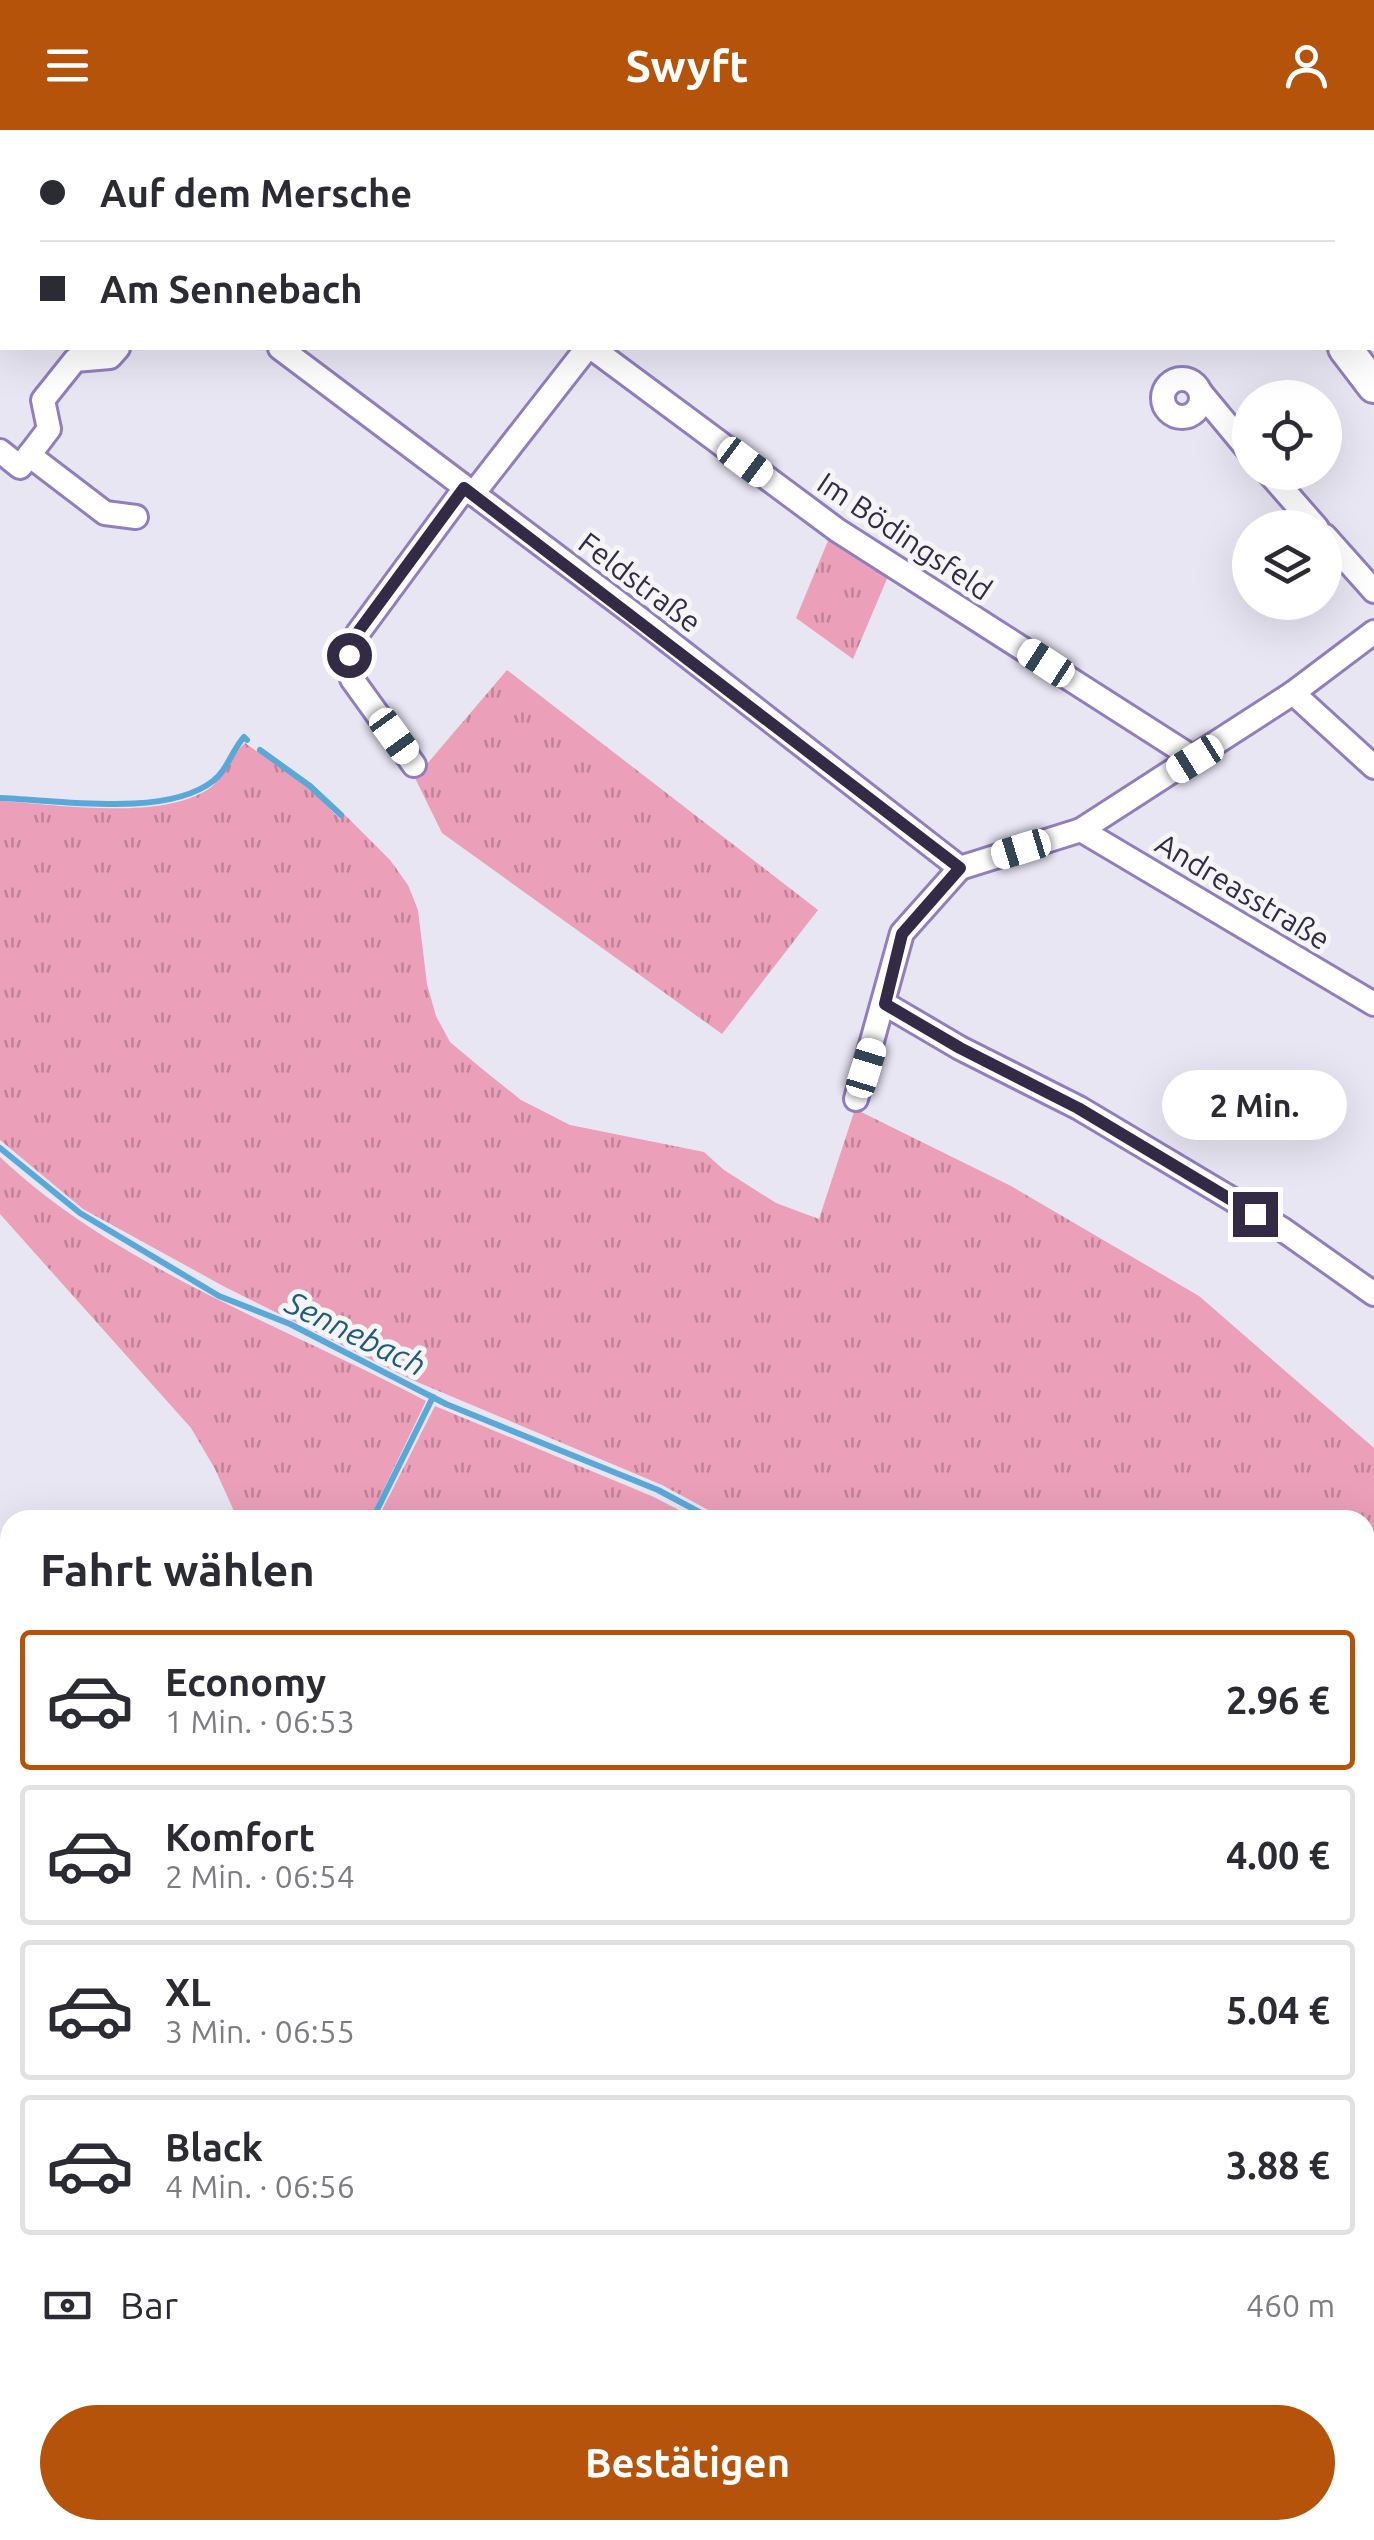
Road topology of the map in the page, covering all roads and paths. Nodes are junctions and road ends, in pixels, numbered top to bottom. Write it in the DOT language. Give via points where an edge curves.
graph roads {
  1 [pos="116,350"];
  2 [pos="283,350"];
  3 [pos="588,350"];
  4 [pos="593,350"];
  5 [pos="1347,350"];
  6 [pos="1374,386"];
  7 [pos="1201,393"];
  8 [pos="1232,430"];
  9 [pos="0,452"];
  10 [pos="29,455"];
  11 [pos="1284,490"];
  12 [pos="469,491"];
  13 [pos="1301,510"];
  14 [pos="136,517"];
  15 [pos="1342,555"];
  16 [pos="1374,591"];
  17 [pos="1374,632"];
  18 [pos="1293,693"];
  19 [pos="1195,759"];
  20 [pos="414,765"];
  21 [pos="1374,767"];
  22 [pos="1081,830"];
  23 [pos="960,868"];
  24 [pos="885,1004"];
  25 [pos="1374,1004"];
  26 [pos="856,1099"];
  27 [pos="1374,1294"];
  1 -- 10 [label="street" via="110,357 75,360 43,400 49,429"];
  2 -- 12 [label="street, Feldstraße"];
  3 -- 12 [label="street"];
  4 -- 19 [label="street, Im Bödingsfeld" via="837,530"];
  5 -- 6 [label="main road"];
  7 -- 8 [label="street"];
  9 -- 10 [label="street" via="20,467"];
  10 -- 14 [label="street" via="104,513"];
  11 -- 13 [label="street"];
  12 -- 20 [label="street" via="358,632 349,655 352,679"];
  12 -- 23 [label="street, Feldstraße"];
  15 -- 16 [label="street"];
  17 -- 18 [label="street"];
  18 -- 19 [label="street"];
  18 -- 21 [label="street"];
  19 -- 22 [label="street"];
  22 -- 23 [label="street"];
  22 -- 25 [label="street, Andreasstraße"];
  23 -- 24 [label="street" via="902,934"];
  24 -- 26 [label="street"];
  24 -- 27 [label="street" via="1078,1108 1282,1229"];
}
